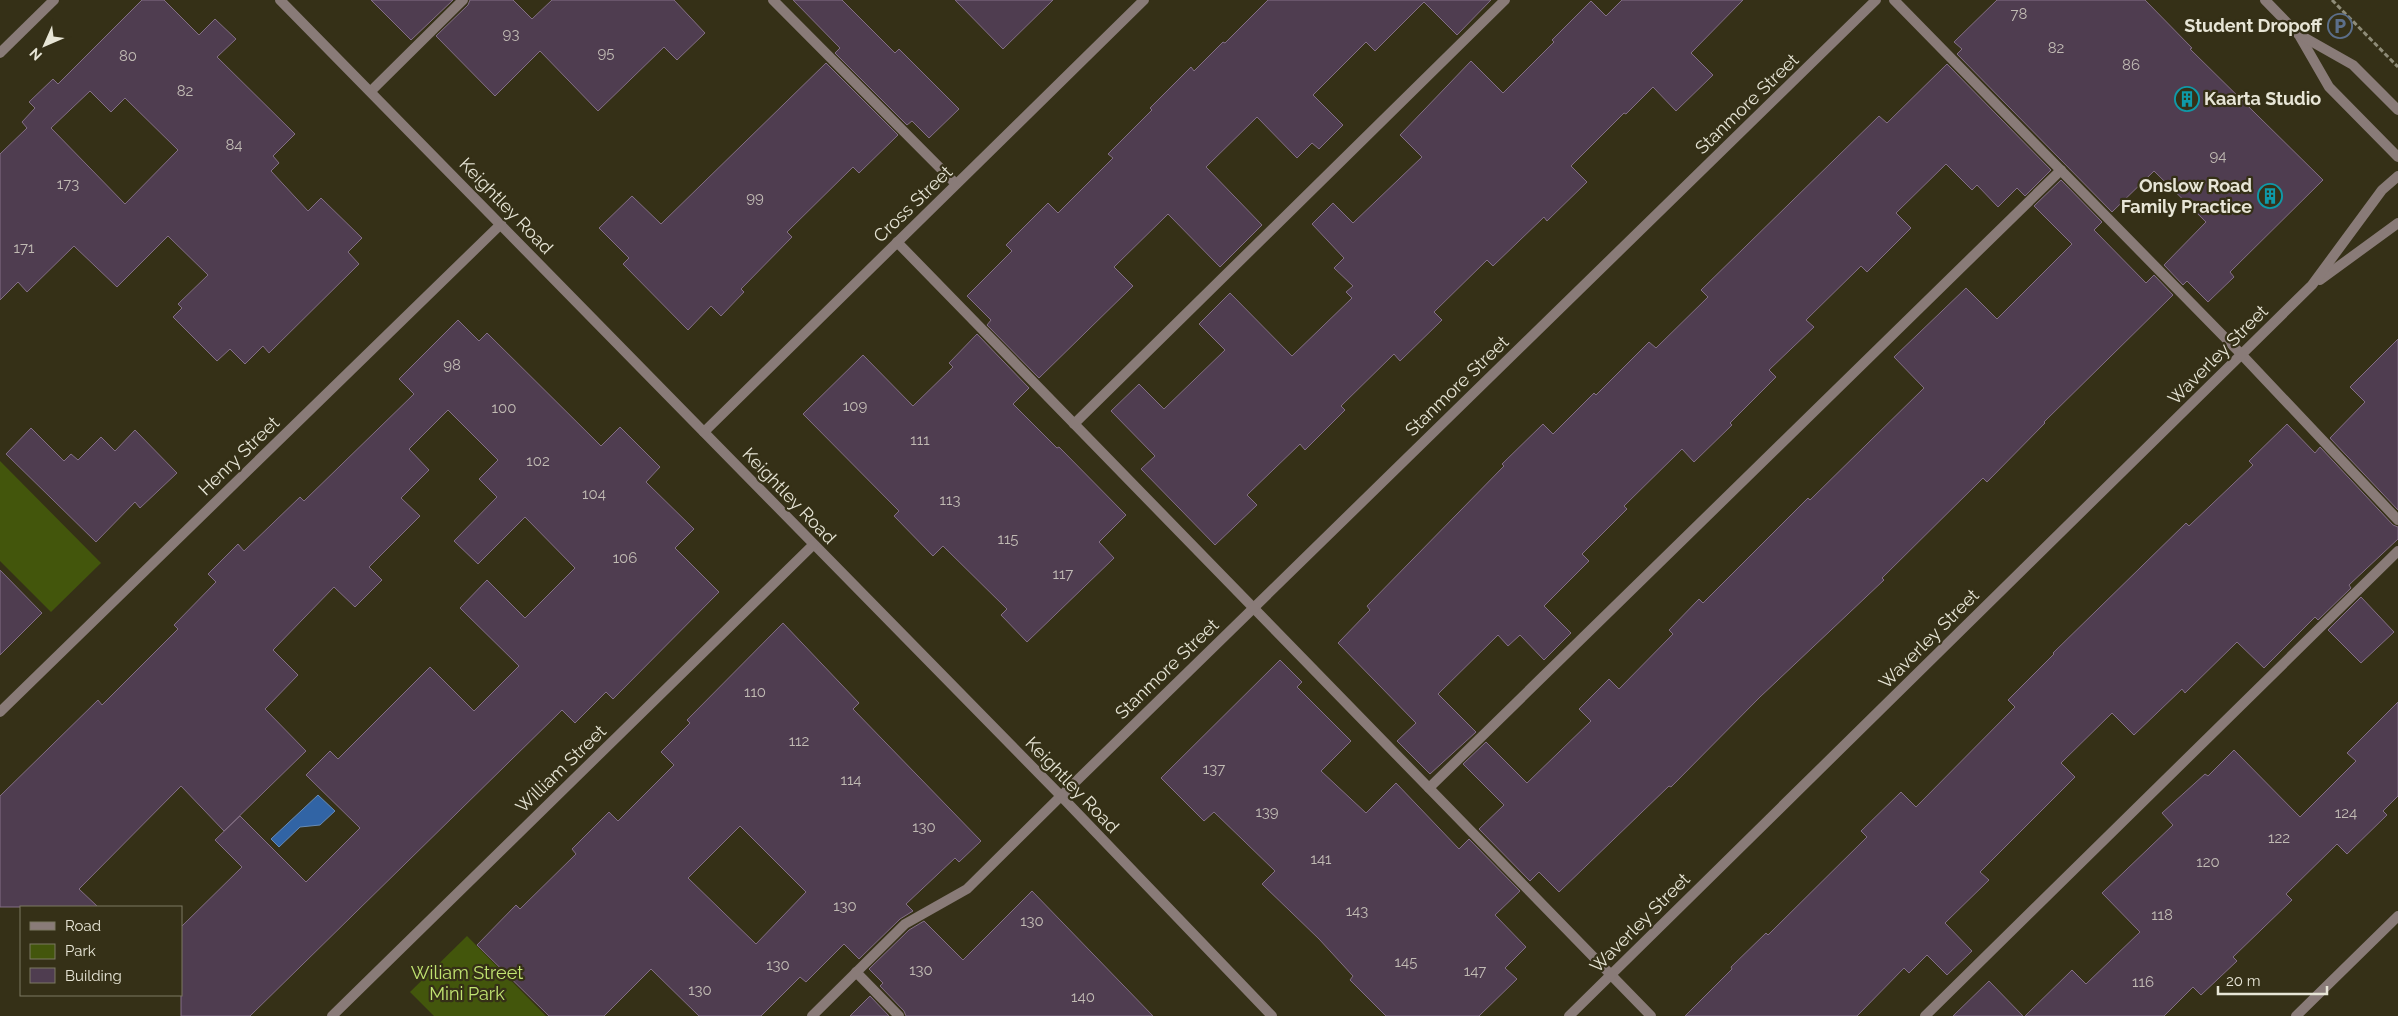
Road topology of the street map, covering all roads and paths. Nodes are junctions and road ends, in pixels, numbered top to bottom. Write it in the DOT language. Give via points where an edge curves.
graph roads {
  1 [pos="54,0"];
  2 [pos="280,0"];
  3 [pos="463,0"];
  4 [pos="773,0"];
  5 [pos="1144,0"];
  6 [pos="1505,0"];
  7 [pos="1876,0"];
  8 [pos="1894,0"];
  9 [pos="2265,0"];
  10 [pos="2332,0"];
  11 [pos="2299,35"];
  12 [pos="0,53"];
  13 [pos="2398,67"];
  14 [pos="371,91"];
  15 [pos="2398,110"];
  16 [pos="2398,157"];
  17 [pos="2062,170"];
  18 [pos="2398,176"];
  19 [pos="956,184"];
  20 [pos="501,224"];
  21 [pos="2398,224"];
  22 [pos="897,242"];
  23 [pos="2312,285"];
  24 [pos="2242,355"];
  25 [pos="1074,424"];
  26 [pos="704,432"];
  27 [pos="2398,520"];
  28 [pos="813,545"];
  29 [pos="2398,551"];
  30 [pos="1253,608"];
  31 [pos="0,712"];
  32 [pos="1429,788"];
  33 [pos="1061,796"];
  34 [pos="2398,916"];
  35 [pos="856,972"];
  36 [pos="1611,975"];
  37 [pos="332,1016"];
  38 [pos="812,1016"];
  39 [pos="899,1016"];
  40 [pos="1272,1016"];
  41 [pos="1569,1016"];
  42 [pos="1651,1016"];
  43 [pos="1924,1016"];
  44 [pos="2296,1016"];
  1 -- 12 [label="street"];
  2 -- 14 [label="street, Keightley Road"];
  3 -- 14 [label="street"];
  4 -- 19 [label="street"];
  5 -- 19 [label="street, Cross Street"];
  6 -- 25 [label="street"];
  7 -- 30 [label="street, Stanmore Street"];
  8 -- 17 [label="street"];
  9 -- 11 [label="street"];
  10 -- 13 [label="path"];
  11 -- 15 [label="street" via="2353,65"];
  11 -- 16 [label="street" via="2329,87"];
  14 -- 20 [label="street, Keightley Road"];
  17 -- 24 [label="street"];
  17 -- 32 [label="street"];
  18 -- 23 [label="street, Waverley Street" via="2382,190"];
  19 -- 22 [label="street, Cross Street"];
  20 -- 26 [label="street, Keightley Road"];
  20 -- 31 [label="street, Henry Street"];
  21 -- 23 [label="street, Waverley Street"];
  22 -- 25 [label="street"];
  22 -- 26 [label="street, Cross Street"];
  23 -- 24 [label="street, Waverley Street"];
  24 -- 27 [label="street"];
  24 -- 36 [label="street, Waverley Street"];
  25 -- 30 [label="street"];
  26 -- 28 [label="street, Keightley Road"];
  28 -- 33 [label="street, Keightley Road"];
  28 -- 37 [label="street, William Street"];
  29 -- 43 [label="street"];
  30 -- 32 [label="street"];
  30 -- 33 [label="street, Stanmore Street"];
  32 -- 36 [label="street"];
  33 -- 35 [label="street, Stanmore Street" via="968,889 905,924"];
  33 -- 40 [label="street, Keightley Road"];
  34 -- 44 [label="street"];
  35 -- 38 [label="street, Stanmore Street"];
  35 -- 39 [label="street"];
  36 -- 41 [label="street, Waverley Street"];
  36 -- 42 [label="street"];
}
